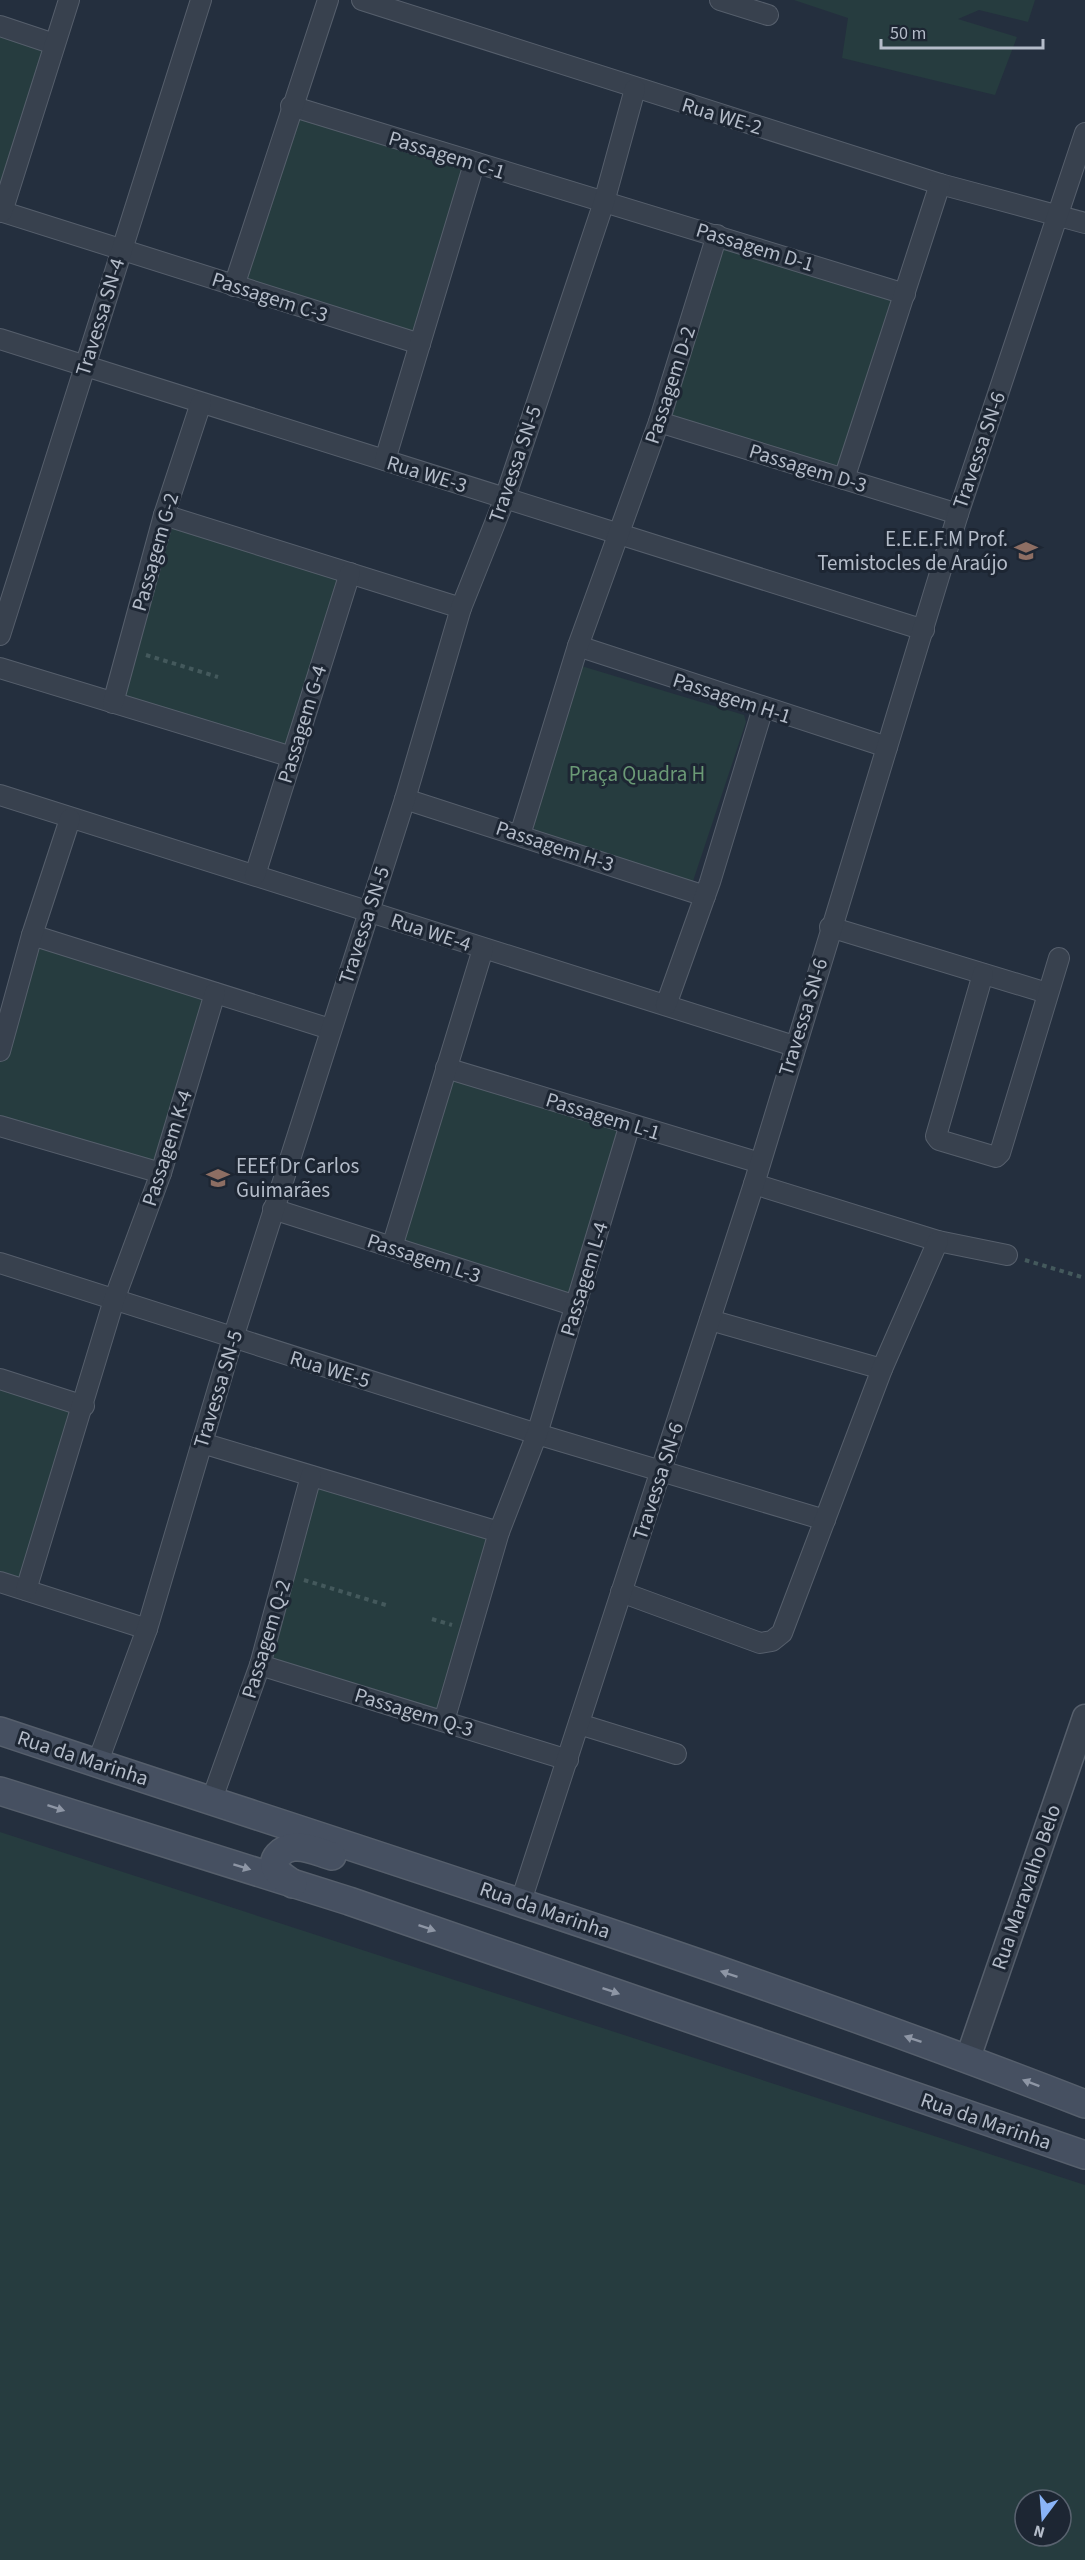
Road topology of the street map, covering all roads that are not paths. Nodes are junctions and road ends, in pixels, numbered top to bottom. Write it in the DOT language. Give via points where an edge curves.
graph roads {
  1 [pos="69,0"];
  2 [pos="201,0"];
  3 [pos="328,0"];
  4 [pos="362,0"];
  5 [pos="720,0"];
  6 [pos="768,15"];
  7 [pos="0,26"];
  8 [pos="54,44"];
  9 [pos="635,88"];
  10 [pos="291,106"];
  11 [pos="1085,133"];
  12 [pos="474,165"];
  13 [pos="940,184"];
  14 [pos="604,202"];
  15 [pos="1,212"];
  16 [pos="1058,215"];
  17 [pos="1085,223"];
  18 [pos="717,235"];
  19 [pos="121,248"];
  20 [pos="234,285"];
  21 [pos="905,294"];
  22 [pos="0,339"];
  23 [pos="420,344"];
  24 [pos="85,366"];
  25 [pos="201,403"];
  26 [pos="658,422"];
  27 [pos="385,460"];
  28 [pos="844,479"];
  29 [pos="505,498"];
  30 [pos="958,514"];
  31 [pos="164,515"];
  32 [pos="619,534"];
  33 [pos="350,573"];
  34 [pos="461,608"];
  35 [pos="924,630"];
  36 [pos="0,635"];
  37 [pos="578,646"];
  38 [pos="0,668"];
  39 [pos="113,703"];
  40 [pos="763,708"];
  41 [pos="887,747"];
  42 [pos="292,757"];
  43 [pos="0,795"];
  44 [pos="405,799"];
  45 [pos="70,819"];
  46 [pos="520,834"];
  47 [pos="255,875"];
  48 [pos="705,896"];
  49 [pos="369,912"];
  50 [pos="830,927"];
  51 [pos="32,936"];
  52 [pos="483,949"];
  53 [pos="1059,958"];
  54 [pos="983,974"];
  55 [pos="215,993"];
  56 [pos="1047,993"];
  57 [pos="666,1005"];
  58 [pos="330,1029"];
  59 [pos="794,1046"];
  60 [pos="0,1051"];
  61 [pos="446,1068"];
  62 [pos="630,1124"];
  63 [pos="0,1126"];
  64 [pos="760,1163"];
  65 [pos="161,1173"];
  66 [pos="754,1184"];
  67 [pos="273,1209"];
  68 [pos="938,1241"];
  69 [pos="392,1247"];
  70 [pos="1007,1255"];
  71 [pos="0,1263"];
  72 [pos="114,1300"];
  73 [pos="576,1306"];
  74 [pos="710,1320"];
  75 [pos="233,1338"];
  76 [pos="882,1368"];
  77 [pos="0,1379"];
  78 [pos="84,1406"];
  79 [pos="537,1434"];
  80 [pos="202,1443"];
  81 [pos="662,1470"];
  82 [pos="311,1476"];
  83 [pos="825,1520"];
  84 [pos="499,1532"];
  85 [pos="0,1582"];
  86 [pos="26,1590"];
  87 [pos="621,1592"];
  88 [pos="147,1629"];
  89 [pos="260,1665"];
  90 [pos="1085,1716"];
  91 [pos="444,1720"];
  92 [pos="579,1724"];
  93 [pos="0,1731"];
  94 [pos="676,1754"];
  95 [pos="568,1760"];
  96 [pos="98,1764"];
  97 [pos="0,1791"];
  98 [pos="212,1799"];
  99 [pos="293,1884"];
  100 [pos="471,1885"];
  101 [pos="520,1901"];
  102 [pos="968,2058"];
  103 [pos="1085,2104"];
  104 [pos="1085,2155"];
  1 -- 8 [label="street"];
  2 -- 19 [label="street, Travessa SN-4"];
  3 -- 10 [label="street"];
  4 -- 9 [label="street, Rua WE-2"];
  5 -- 6 [label="street"];
  7 -- 8 [label="street"];
  8 -- 15 [label="street"];
  9 -- 13 [label="street, Rua WE-2"];
  9 -- 14 [label="street, Travessa SN-5"];
  10 -- 12 [label="street, Passagem C-1"];
  10 -- 20 [label="street"];
  11 -- 16 [label="street, Travessa SN-6"];
  12 -- 14 [label="street, Passagem C-1"];
  12 -- 23 [label="street"];
  13 -- 16 [label="street, Rua WE-2"];
  13 -- 21 [label="street"];
  14 -- 18 [label="street, Passagem D-1"];
  14 -- 29 [label="street, Travessa SN-5"];
  15 -- 19 [label="street, Passagem C-3"];
  16 -- 17 [label="street, Rua WE-2"];
  16 -- 30 [label="street, Travessa SN-6"];
  18 -- 21 [label="street, Passagem D-1"];
  18 -- 26 [label="street, Passagem D-2"];
  19 -- 20 [label="street, Passagem C-3"];
  19 -- 24 [label="street, Travessa SN-4"];
  20 -- 23 [label="street, Passagem C-3"];
  21 -- 28 [label="street"];
  22 -- 24 [label="street, Rua WE-3"];
  23 -- 27 [label="street"];
  24 -- 25 [label="street, Rua WE-3"];
  24 -- 36 [label="street, Travessa SN-4"];
  25 -- 27 [label="street, Rua WE-3"];
  25 -- 31 [label="street, Passagem G-2"];
  26 -- 28 [label="street, Passagem D-3"];
  26 -- 32 [label="street, Passagem D-2"];
  27 -- 29 [label="street, Rua WE-3"];
  28 -- 30 [label="street, Passagem D-3"];
  29 -- 32 [label="street, Rua WE-3"];
  29 -- 34 [label="street, Travessa SN-5"];
  30 -- 35 [label="street, Travessa SN-6"];
  31 -- 33 [label="street"];
  31 -- 39 [label="street, Passagem G-2"];
  32 -- 35 [label="street, Rua WE-3"];
  32 -- 37 [label="street, Passagem D-2"];
  33 -- 34 [label="street"];
  33 -- 42 [label="street, Passagem G-4"];
  34 -- 44 [label="street, Travessa SN-5"];
  35 -- 41 [label="street, Travessa SN-6"];
  37 -- 40 [label="street, Passagem H-1"];
  37 -- 46 [label="street, Passagem D-2"];
  38 -- 39 [label="street"];
  39 -- 42 [label="street"];
  40 -- 41 [label="street, Passagem H-1"];
  40 -- 48 [label="street"];
  41 -- 50 [label="street, Travessa SN-6"];
  42 -- 47 [label="street, Passagem G-4"];
  43 -- 45 [label="street, Rua WE-4"];
  44 -- 46 [label="street, Passagem H-3"];
  44 -- 49 [label="street, Travessa SN-5"];
  45 -- 47 [label="street, Rua WE-4"];
  45 -- 51 [label="street"];
  46 -- 48 [label="street, Passagem H-3"];
  47 -- 49 [label="street, Rua WE-4"];
  48 -- 57 [label="street"];
  49 -- 52 [label="street, Rua WE-4"];
  49 -- 58 [label="street, Travessa SN-5"];
  50 -- 54 [label="street"];
  50 -- 59 [label="street, Travessa SN-6"];
  51 -- 55 [label="street"];
  51 -- 60 [label="street"];
  52 -- 57 [label="street, Rua WE-4"];
  52 -- 61 [label="street"];
  53 -- 56 [label="street"];
  54 -- 56 [label="street"];
  54 -- 56 [label="street" via="936,1136 990,1156 1000,1153"];
  55 -- 58 [label="street"];
  55 -- 65 [label="street, Passagem K-4"];
  57 -- 59 [label="street, Rua WE-4"];
  58 -- 67 [label="street, Travessa SN-5"];
  59 -- 64 [label="street, Travessa SN-6"];
  61 -- 62 [label="street, Passagem L-1"];
  61 -- 69 [label="street"];
  62 -- 64 [label="street, Passagem L-1"];
  62 -- 73 [label="street, Passagem L-4"];
  63 -- 65 [label="street"];
  64 -- 66 [label="street, Travessa SN-6"];
  65 -- 72 [label="street, Passagem K-4"];
  66 -- 68 [label="street"];
  66 -- 74 [label="street, Travessa SN-6"];
  67 -- 69 [label="street, Passagem L-3"];
  67 -- 75 [label="street, Travessa SN-5"];
  68 -- 70 [label="street"];
  68 -- 76 [label="street"];
  69 -- 73 [label="street, Passagem L-3"];
  71 -- 72 [label="street, Rua WE-5"];
  72 -- 75 [label="street, Rua WE-5"];
  72 -- 78 [label="street, Passagem K-4"];
  73 -- 79 [label="street, Passagem L-4"];
  74 -- 76 [label="street"];
  74 -- 81 [label="street, Travessa SN-6"];
  75 -- 79 [label="street, Rua WE-5"];
  75 -- 80 [label="street, Travessa SN-5"];
  76 -- 83 [label="street"];
  77 -- 78 [label="street"];
  78 -- 86 [label="street, Passagem K-4"];
  79 -- 81 [label="street, Rua WE-5"];
  79 -- 84 [label="street, Passagem L-4"];
  80 -- 82 [label="street"];
  80 -- 88 [label="street, Travessa SN-5"];
  81 -- 83 [label="street, Rua WE-5"];
  81 -- 87 [label="street, Travessa SN-6"];
  82 -- 84 [label="street"];
  82 -- 89 [label="street, Passagem Q-2"];
  83 -- 87 [label="street" via="782,1633 772,1641 760,1643"];
  84 -- 91 [label="street, Passagem L-4"];
  85 -- 86 [label="street"];
  86 -- 88 [label="street"];
  87 -- 92 [label="street, Travessa SN-6"];
  88 -- 96 [label="street, Travessa SN-5"];
  89 -- 91 [label="street, Passagem Q-3"];
  89 -- 98 [label="street, Passagem Q-2"];
  90 -- 102 [label="street, Rua Maravalho Belo"];
  91 -- 95 [label="street, Passagem Q-3"];
  92 -- 94 [label="street"];
  92 -- 95 [label="street, Travessa SN-6"];
  93 -- 96 [label="main road, Rua da Marinha"];
  95 -- 101 [label="street, Travessa SN-6"];
  96 -- 98 [label="main road, Rua da Marinha"];
  97 -- 99 [label="main road, Rua da Marinha, one-way"];
  98 -- 100 [label="main road, Rua da Marinha"];
  99 -- 100 [label="main road" via="275,1866 276,1857 297,1846 379,1870"];
  99 -- 104 [label="main road, Rua da Marinha, one-way"];
  100 -- 101 [label="main road, Rua da Marinha"];
  102 -- 101 [label="main road, Rua da Marinha, one-way"];
  103 -- 102 [label="main road, Rua da Marinha, one-way"];
}
